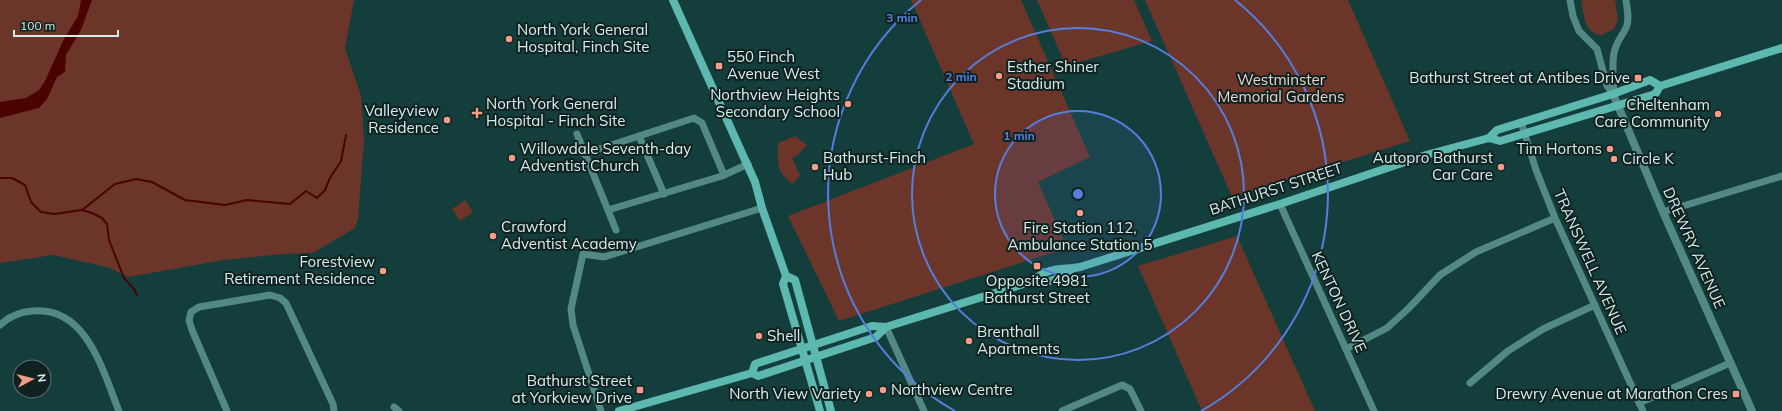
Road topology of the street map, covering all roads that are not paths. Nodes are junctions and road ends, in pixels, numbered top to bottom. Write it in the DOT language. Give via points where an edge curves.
graph roads {
  1 [pos="673,0"];
  2 [pos="1570,0"];
  3 [pos="1626,0"];
  4 [pos="1782,48"];
  5 [pos="1660,86"];
  6 [pos="1613,94"];
  7 [pos="1617,107"];
  8 [pos="1521,122"];
  9 [pos="577,134"];
  10 [pos="1525,134"];
  11 [pos="639,136"];
  12 [pos="1489,138"];
  13 [pos="584,154"];
  14 [pos="748,164"];
  15 [pos="724,175"];
  16 [pos="1782,176"];
  17 [pos="664,194"];
  18 [pos="1280,204"];
  19 [pos="762,208"];
  20 [pos="608,210"];
  21 [pos="1662,212"];
  22 [pos="1555,218"];
  23 [pos="616,230"];
  24 [pos="786,276"];
  25 [pos="1595,305"];
  26 [pos="0,325"];
  27 [pos="886,327"];
  28 [pos="813,345"];
  29 [pos="1346,348"];
  30 [pos="802,349"];
  31 [pos="816,357"];
  32 [pos="805,361"];
  33 [pos="1730,363"];
  34 [pos="752,373"];
  35 [pos="1470,383"];
  36 [pos="1639,403"];
  37 [pos="642,408"];
  38 [pos="119,411"];
  39 [pos="227,411"];
  40 [pos="334,411"];
  41 [pos="601,411"];
  42 [pos="619,411"];
  43 [pos="820,411"];
  44 [pos="831,411"];
  45 [pos="924,411"];
  46 [pos="1062,411"];
  47 [pos="1141,411"];
  48 [pos="1374,411"];
  49 [pos="1643,411"];
  50 [pos="1752,411"];
  1 -- 14 [label="main road"];
  2 -- 6 [label="street" via="1579,31 1597,49 1607,86"];
  3 -- 6 [label="street" via="1627,27 1616,42 1613,56"];
  4 -- 5 [label="main road, BATHURST STREET"];
  5 -- 6 [label="main road, BATHURST STREET" via="1651,80"];
  5 -- 7 [label="main road, BATHURST STREET" via="1652,95"];
  6 -- 7 [label="street, DREWRY AVENUE"];
  6 -- 8 [label="main road, BATHURST STREET"];
  7 -- 10 [label="main road, BATHURST STREET"];
  7 -- 21 [label="street, DREWRY AVENUE"];
  8 -- 10 [label="street, TRANSWELL AVENUE"];
  8 -- 12 [label="main road, BATHURST STREET" via="1497,130"];
  9 -- 13 [label="street"];
  10 -- 12 [label="main road, BATHURST STREET" via="1500,141"];
  10 -- 22 [label="street, TRANSWELL AVENUE"];
  11 -- 13 [label="street"];
  11 -- 15 [label="street" via="690,118 698,119"];
  11 -- 17 [label="street"];
  12 -- 18 [label="main road, BATHURST STREET" via="1411,160"];
  13 -- 20 [label="street"];
  14 -- 15 [label="street"];
  14 -- 19 [label="main road" via="756,182"];
  15 -- 17 [label="street"];
  16 -- 21 [label="street"];
  17 -- 20 [label="street"];
  18 -- 27 [label="main road, BATHURST STREET" via="1072,269 1048,271 1030,282"];
  18 -- 29 [label="street, KENTON DRIVE"];
  19 -- 24 [label="main road"];
  19 -- 41 [label="street" via="604,257 583,254 572,304 573,325"];
  20 -- 23 [label="street"];
  21 -- 33 [label="street, DREWRY AVENUE"];
  22 -- 25 [label="street, TRANSWELL AVENUE"];
  22 -- 29 [label="street" via="1476,252 1440,275 1387,328"];
  24 -- 28 [label="main road" via="795,280"];
  24 -- 30 [label="main road" via="783,284"];
  25 -- 35 [label="street" via="1542,329 1508,351"];
  25 -- 36 [label="street, TRANSWELL AVENUE"];
  26 -- 38 [label="street" via="5,319 21,312 42,310 66,318 79,328 91,344"];
  27 -- 28 [label="main road, BATHURST STREET" via="872,326"];
  27 -- 31 [label="main road, BATHURST STREET" via="876,337"];
  27 -- 45 [label="street"];
  28 -- 30 [label="main road, BATHURST STREET"];
  28 -- 31 [label="main road"];
  29 -- 48 [label="street, KENTON DRIVE"];
  30 -- 32 [label="main road"];
  30 -- 34 [label="main road, BATHURST STREET" via="755,364"];
  31 -- 32 [label="main road, BATHURST STREET"];
  31 -- 44 [label="main road"];
  32 -- 34 [label="main road, BATHURST STREET" via="758,376"];
  32 -- 43 [label="main road"];
  33 -- 36 [label="street"];
  33 -- 50 [label="street, DREWRY AVENUE"];
  34 -- 37 [label="main road, BATHURST STREET"];
  36 -- 49 [label="street, TRANSWELL AVENUE"];
  37 -- 42 [label="main road, BATHURST STREET"];
  39 -- 40 [label="street" via="192,330 189,320 191,312 199,307 270,295 286,303"];
  46 -- 47 [label="street" via="1122,385 1130,389"];
}
